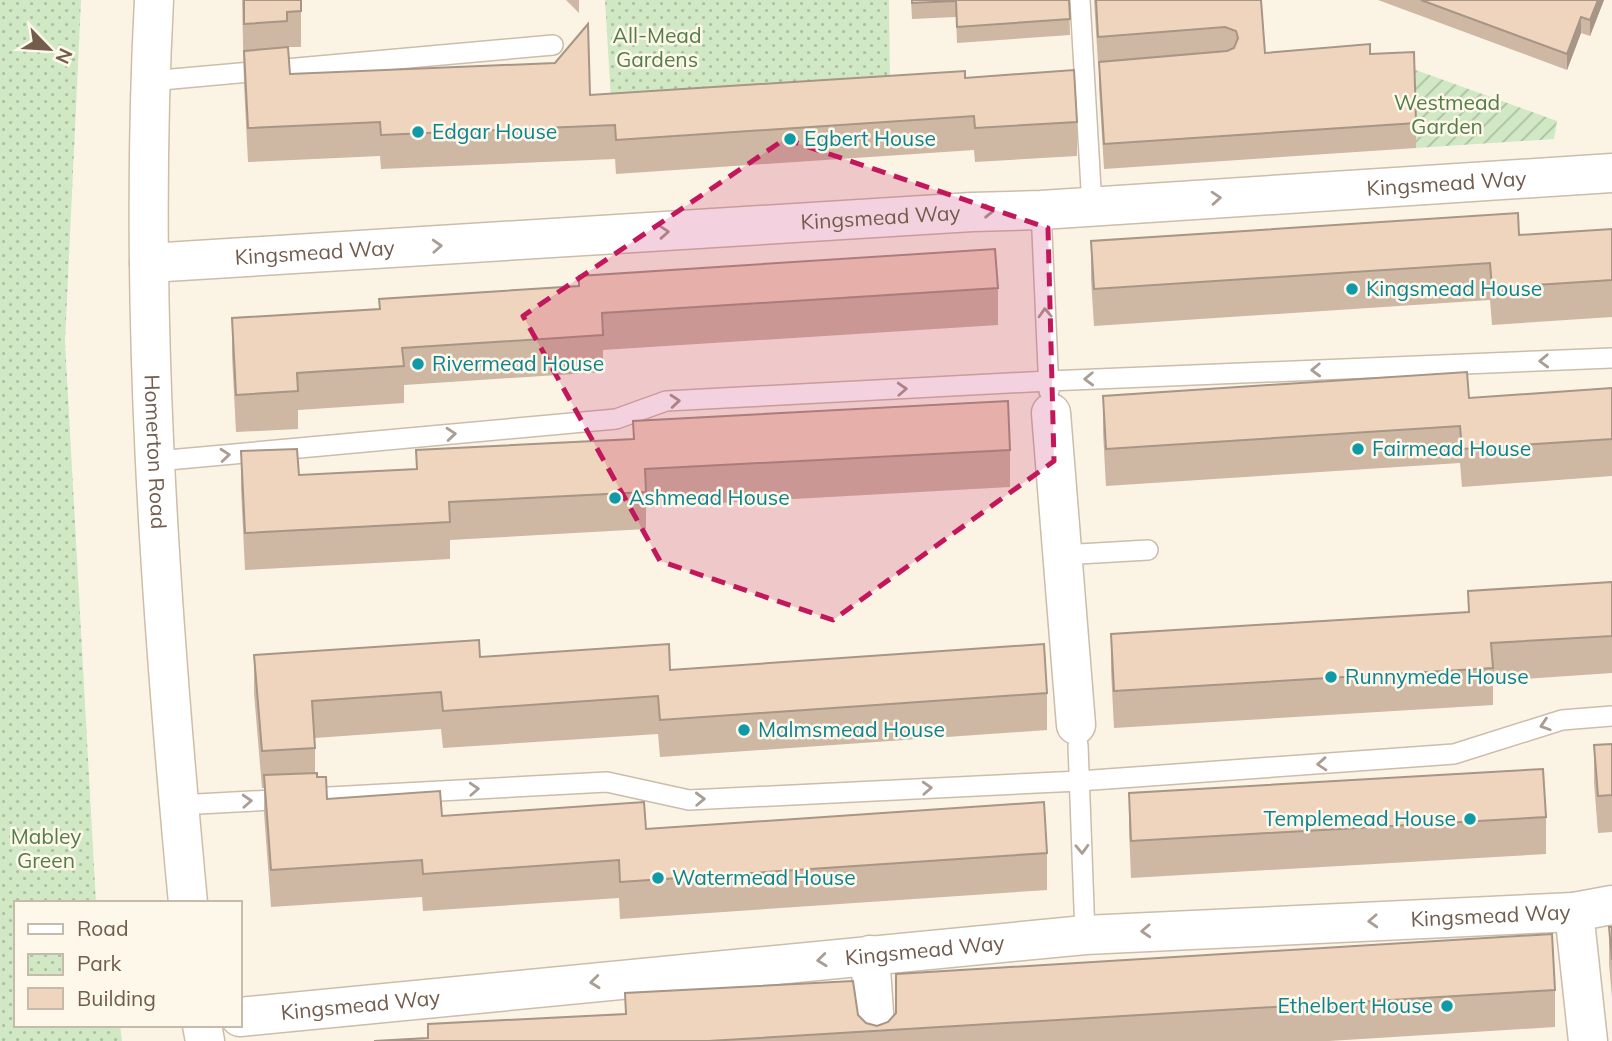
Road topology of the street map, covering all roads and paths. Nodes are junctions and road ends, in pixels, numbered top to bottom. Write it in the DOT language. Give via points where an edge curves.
graph roads {
  1 [pos="155,0"];
  2 [pos="1080,0"];
  3 [pos="553,45"];
  4 [pos="1110,74"];
  5 [pos="1084,76"];
  6 [pos="150,81"];
  7 [pos="1612,173"];
  8 [pos="1092,206"];
  9 [pos="1041,210"];
  10 [pos="149,262"];
  11 [pos="1612,358"];
  12 [pos="1049,397"];
  13 [pos="157,461"];
  14 [pos="1148,550"];
  15 [pos="1062,555"];
  16 [pos="1612,716"];
  17 [pos="1077,735"];
  18 [pos="1079,781"];
  19 [pos="179,805"];
  20 [pos="188,901"];
  21 [pos="1612,905"];
  22 [pos="1574,912"];
  23 [pos="1085,935"];
  24 [pos="870,955"];
  25 [pos="242,1017"];
  26 [pos="876,1041"];
  27 [pos="1588,1041"];
  1 -- 6 [label="street, Homerton Road"];
  2 -- 5 [label="lane"];
  3 -- 6 [label="lane"];
  4 -- 5 [label="lane"];
  5 -- 8 [label="lane"];
  6 -- 10 [label="street, Homerton Road"];
  8 -- 7 [label="street, Kingsmead Way, one-way"];
  8 -- 9 [label="street, Kingsmead Way"];
  10 -- 9 [label="street, Kingsmead Way, one-way"];
  12 -- 9 [label="lane, one-way"];
  10 -- 13 [label="street, Homerton Road"];
  11 -- 12 [label="lane, one-way"];
  13 -- 12 [label="lane, one-way" via="616,419 666,401"];
  12 -- 15 [label="street"];
  13 -- 19 [label="street, Homerton Road"];
  14 -- 15 [label="lane"];
  15 -- 17 [label="street"];
  16 -- 18 [label="lane, one-way" via="1562,720 1454,754"];
  17 -- 18 [label="lane"];
  19 -- 18 [label="lane, one-way" via="607,782 689,800"];
  18 -- 23 [label="lane, one-way"];
  19 -- 20 [label="street, Homerton Road"];
  21 -- 22 [label="street, Kingsmead Way"];
  22 -- 23 [label="street, Kingsmead Way, one-way"];
  22 -- 27 [label="street"];
  23 -- 24 [label="street, Kingsmead Way"];
  24 -- 25 [label="street, Kingsmead Way, one-way"];
  24 -- 26 [label="street"];
}
